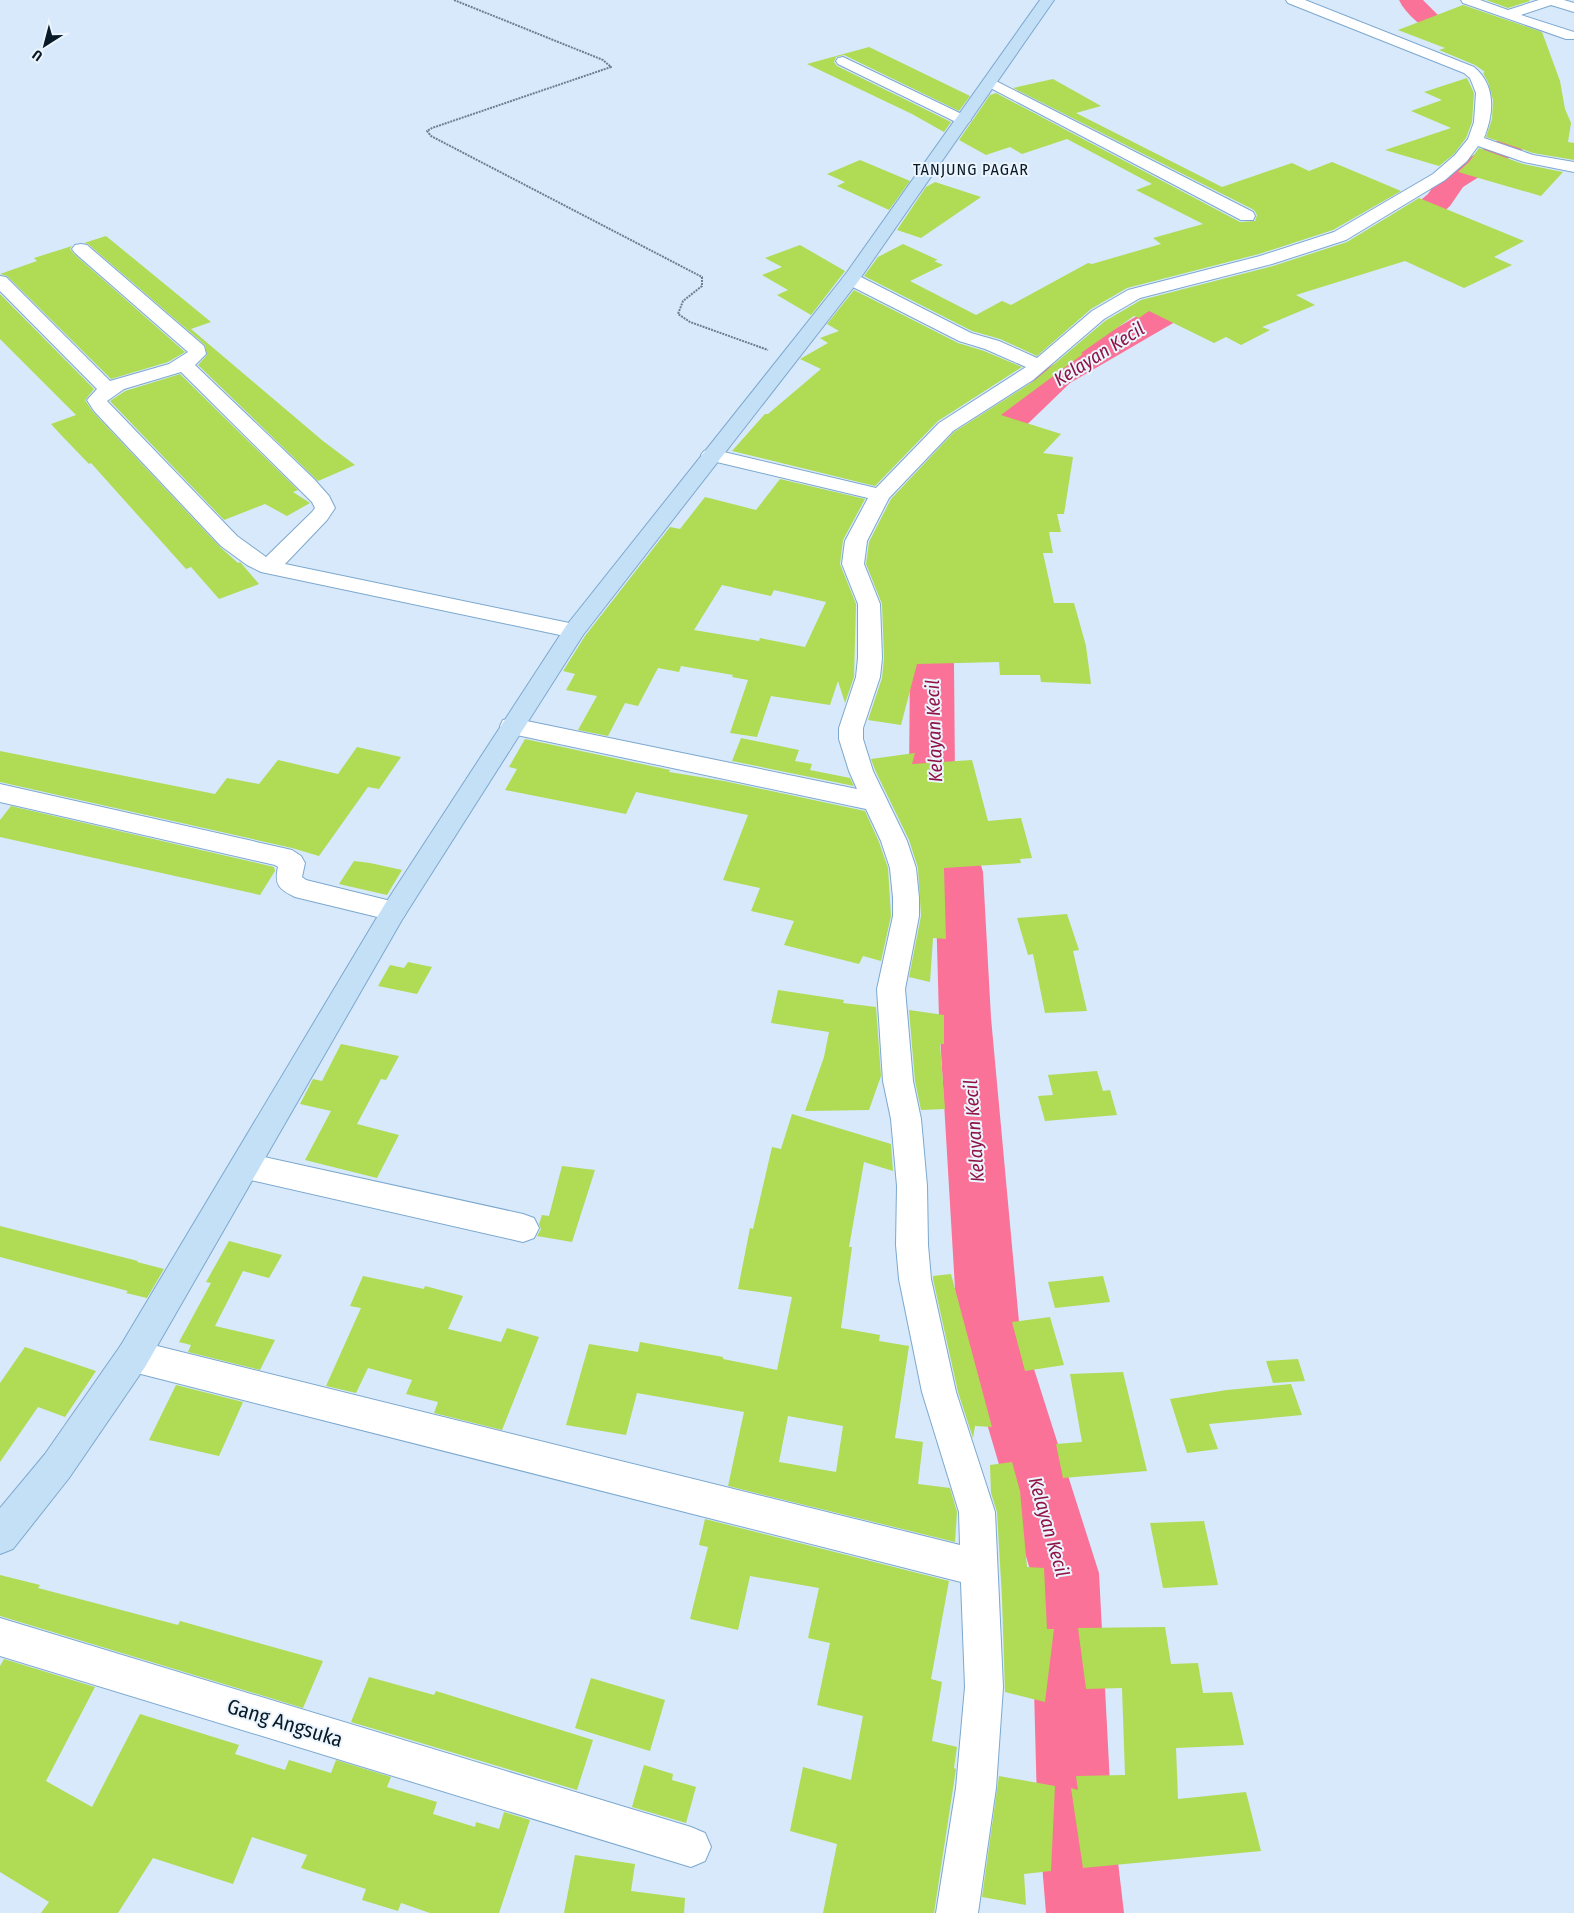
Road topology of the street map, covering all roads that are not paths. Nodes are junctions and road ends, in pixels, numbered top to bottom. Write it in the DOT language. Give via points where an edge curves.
graph roads {
  1 [pos="1047,0"];
  2 [pos="1293,0"];
  3 [pos="1468,0"];
  4 [pos="1552,0"];
  5 [pos="1574,8"];
  6 [pos="1508,14"];
  7 [pos="1571,36"];
  8 [pos="844,61"];
  9 [pos="990,82"];
  10 [pos="963,120"];
  11 [pos="1480,142"];
  12 [pos="1574,167"];
  13 [pos="1247,216"];
  14 [pos="81,249"];
  15 [pos="851,279"];
  16 [pos="0,281"];
  17 [pos="183,364"];
  18 [pos="1038,365"];
  19 [pos="108,390"];
  20 [pos="711,455"];
  21 [pos="880,495"];
  22 [pos="269,567"];
  23 [pos="574,631"];
  24 [pos="512,726"];
  25 [pos="0,793"];
  26 [pos="876,802"];
  27 [pos="394,911"];
  28 [pos="246,1166"];
  29 [pos="523,1228"];
  30 [pos="133,1356"];
  31 [pos="0,1536"];
  32 [pos="979,1568"];
  33 [pos="0,1637"];
  34 [pos="691,1847"];
  35 [pos="957,1913"];
  1 -- 9 [label="street"];
  2 -- 11 [label="street" via="1476,74 1481,83 1484,109"];
  3 -- 6 [label="street"];
  4 -- 5 [label="street"];
  4 -- 6 [label="street"];
  6 -- 7 [label="street"];
  8 -- 10 [label="street"];
  9 -- 10 [label="street"];
  9 -- 13 [label="street"];
  10 -- 15 [label="street"];
  11 -- 12 [label="street" via="1530,159"];
  11 -- 18 [label="street" via="1439,176 1353,230 1266,260 1134,294 1098,315"];
  14 -- 17 [label="street" via="197,350 195,357"];
  15 -- 18 [label="street" via="965,337"];
  15 -- 20 [label="street"];
  16 -- 19 [label="street"];
  17 -- 19 [label="street"];
  17 -- 22 [label="street" via="322,500 325,508 320,516"];
  18 -- 21 [label="street" via="946,427"];
  19 -- 22 [label="street" via="97,400 101,407 229,541"];
  20 -- 21 [label="street"];
  20 -- 23 [label="street"];
  21 -- 26 [label="street" via="856,541 853,564 865,589 871,620 868,677 851,728 851,739 861,771"];
  22 -- 23 [label="street"];
  23 -- 24 [label="street"];
  24 -- 26 [label="street"];
  24 -- 27 [label="street"];
  25 -- 27 [label="street" via="283,857 292,863 288,879 293,885"];
  26 -- 32 [label="street" via="903,868 906,898 906,916 891,989 898,1081 906,1118 912,1186 915,1280 939,1392 977,1512"];
  27 -- 28 [label="street"];
  28 -- 29 [label="street"];
  28 -- 30 [label="street"];
  30 -- 31 [label="street" via="57,1466"];
  30 -- 32 [label="street"];
  32 -- 35 [label="street" via="984,1687 976,1788"];
  33 -- 34 [label="street, Gang Angsuka"];
}
